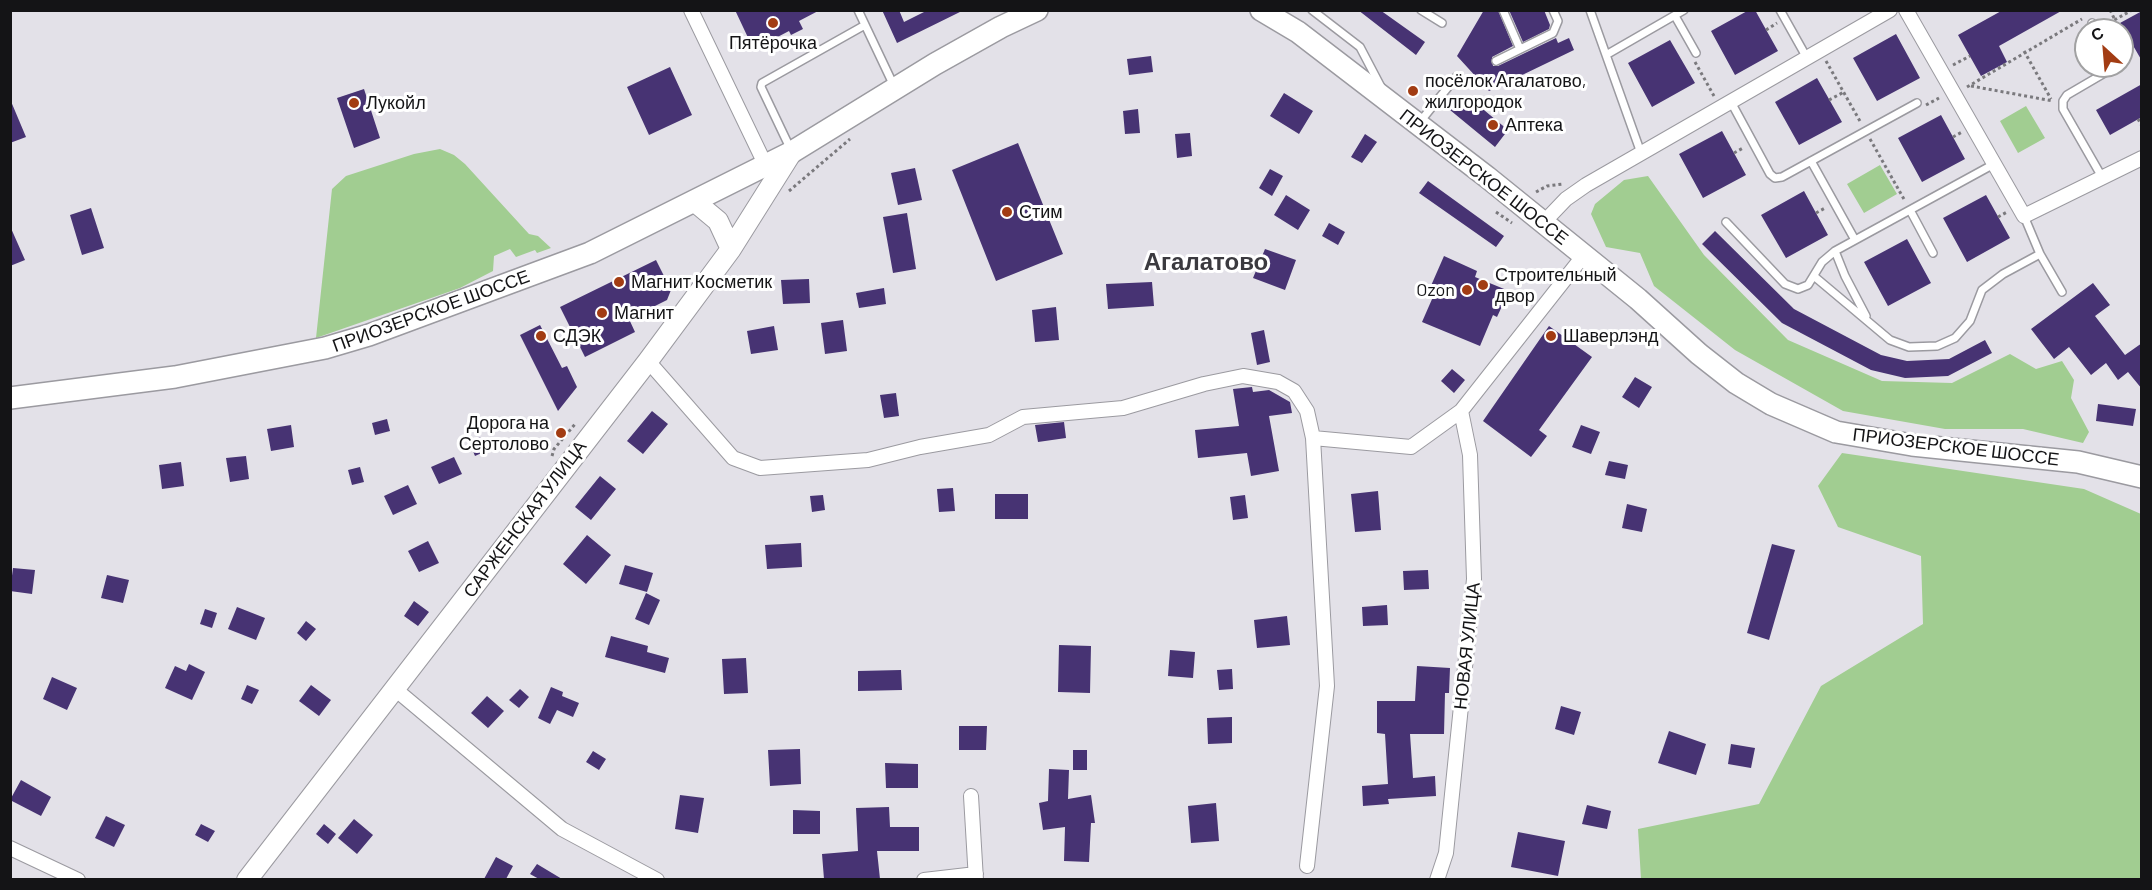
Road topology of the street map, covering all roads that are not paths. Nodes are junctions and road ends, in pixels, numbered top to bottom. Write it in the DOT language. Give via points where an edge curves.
graph roads {
  1 [pos="691,10"];
  2 [pos="858,10"];
  3 [pos="1037,10"];
  4 [pos="1262,10"];
  5 [pos="1312,10"];
  6 [pos="1421,10"];
  7 [pos="1503,10"];
  8 [pos="1553,10"];
  9 [pos="1590,10"];
  10 [pos="1684,10"];
  11 [pos="1780,10"];
  12 [pos="1890,10"];
  13 [pos="1905,10"];
  14 [pos="1873,15"];
  15 [pos="1675,16"];
  16 [pos="1442,24"];
  17 [pos="865,25"];
  18 [pos="1520,49"];
  19 [pos="1696,54"];
  20 [pos="1606,55"];
  21 [pos="1807,58"];
  22 [pos="1496,60"];
  23 [pos="1457,76"];
  24 [pos="2096,78"];
  25 [pos="896,88"];
  26 [pos="1385,98"];
  27 [pos="1917,103"];
  28 [pos="1726,105"];
  29 [pos="1418,124"];
  30 [pos="792,152"];
  31 [pos="1641,153"];
  32 [pos="2142,158"];
  33 [pos="1811,161"];
  34 [pos="1994,164"];
  35 [pos="766,166"];
  36 [pos="2102,177"];
  37 [pos="694,201"];
  38 [pos="1910,210"];
  39 [pos="2024,216"];
  40 [pos="1544,222"];
  41 [pos="1726,222"];
  42 [pos="1855,240"];
  43 [pos="732,249"];
  44 [pos="1835,251"];
  45 [pos="1934,253"];
  46 [pos="2040,254"];
  47 [pos="1584,255"];
  48 [pos="1815,276"];
  49 [pos="2062,292"];
  50 [pos="1869,321"];
  51 [pos="648,361"];
  52 [pos="10,398"];
  53 [pos="1461,411"];
  54 [pos="1313,438"];
  55 [pos="2142,477"];
  56 [pos="395,689"];
  57 [pos="971,796"];
  58 [pos="10,848"];
  59 [pos="1307,866"];
  60 [pos="976,877"];
  61 [pos="78,879"];
  62 [pos="247,879"];
  63 [pos="657,879"];
  64 [pos="924,879"];
  65 [pos="1437,879"];
  1 -- 35 [label="street"];
  2 -- 17 [label="lane"];
  3 -- 25 [label="main road, ПРИОЗЕРСКОЕ ШОССЕ"];
  4 -- 26 [label="main road, ПРИОЗЕРСКОЕ ШОССЕ" via="1298,32"];
  5 -- 26 [label="lane" via="1360,46"];
  6 -- 16 [label="lane"];
  7 -- 18 [label="lane"];
  8 -- 18 [label="lane" via="1558,21 1553,33"];
  9 -- 20 [label="lane"];
  10 -- 15 [label="lane"];
  11 -- 21 [label="lane"];
  12 -- 14 [label="street"];
  13 -- 34 [label="street"];
  14 -- 21 [label="street"];
  15 -- 19 [label="lane"];
  15 -- 20 [label="lane"];
  17 -- 25 [label="lane"];
  17 -- 30 [label="lane" via="762,83"];
  18 -- 22 [label="lane"];
  20 -- 31 [label="lane"];
  21 -- 28 [label="street"];
  23 -- 29 [label="lane"];
  24 -- 36 [label="lane" via="2067,95 2063,109"];
  25 -- 30 [label="main road, ПРИОЗЕРСКОЕ ШОССЕ"];
  26 -- 29 [label="main road, ПРИОЗЕРСКОЕ ШОССЕ"];
  27 -- 33 [label="lane"];
  28 -- 31 [label="street"];
  28 -- 33 [label="lane" via="1775,178"];
  29 -- 40 [label="main road, ПРИОЗЕРСКОЕ ШОССЕ"];
  30 -- 35 [label="main road, ПРИОЗЕРСКОЕ ШОССЕ"];
  30 -- 43 [label="main road, САРЖЕНСКАЯ УЛИЦА"];
  31 -- 40 [label="street" via="1566,199"];
  32 -- 36 [label="street"];
  33 -- 42 [label="lane"];
  34 -- 38 [label="lane"];
  34 -- 39 [label="street"];
  35 -- 37 [label="main road, ПРИОЗЕРСКОЕ ШОССЕ"];
  36 -- 39 [label="street"];
  37 -- 43 [label="main road" via="718,221"];
  37 -- 52 [label="main road, ПРИОЗЕРСКОЕ ШОССЕ" via="590,253 369,336 176,377"];
  38 -- 42 [label="lane"];
  38 -- 45 [label="lane"];
  39 -- 46 [label="lane"];
  40 -- 47 [label="main road, ПРИОЗЕРСКОЕ ШОССЕ"];
  41 -- 48 [label="lane" via="1785,284 1798,289"];
  42 -- 44 [label="lane"];
  43 -- 51 [label="main road, САРЖЕНСКАЯ УЛИЦА"];
  44 -- 48 [label="lane" via="1822,262"];
  44 -- 50 [label="lane"];
  46 -- 49 [label="lane"];
  46 -- 50 [label="lane" via="1982,290 1970,321 1955,338 1937,346 1909,347 1890,340"];
  47 -- 53 [label="street"];
  47 -- 55 [label="main road, ПРИОЗЕРСКОЕ ШОССЕ" via="1736,383 1771,404 1836,432 1912,445 2078,462"];
  48 -- 50 [label="lane"];
  51 -- 54 [label="street" via="733,458 760,468 868,460 989,435 1023,417 1124,408 1243,376 1278,382 1294,391 1307,411"];
  51 -- 56 [label="main road, САРЖЕНСКАЯ УЛИЦА"];
  53 -- 54 [label="street" via="1412,447"];
  53 -- 65 [label="street, НОВАЯ УЛИЦА" via="1470,455 1474,579 1446,853"];
  54 -- 59 [label="street" via="1327,686"];
  56 -- 62 [label="main road, САРЖЕНСКАЯ УЛИЦА"];
  56 -- 63 [label="street" via="562,829"];
  57 -- 60 [label="street"];
  58 -- 61 [label="street"];
  60 -- 64 [label="street"];
}
